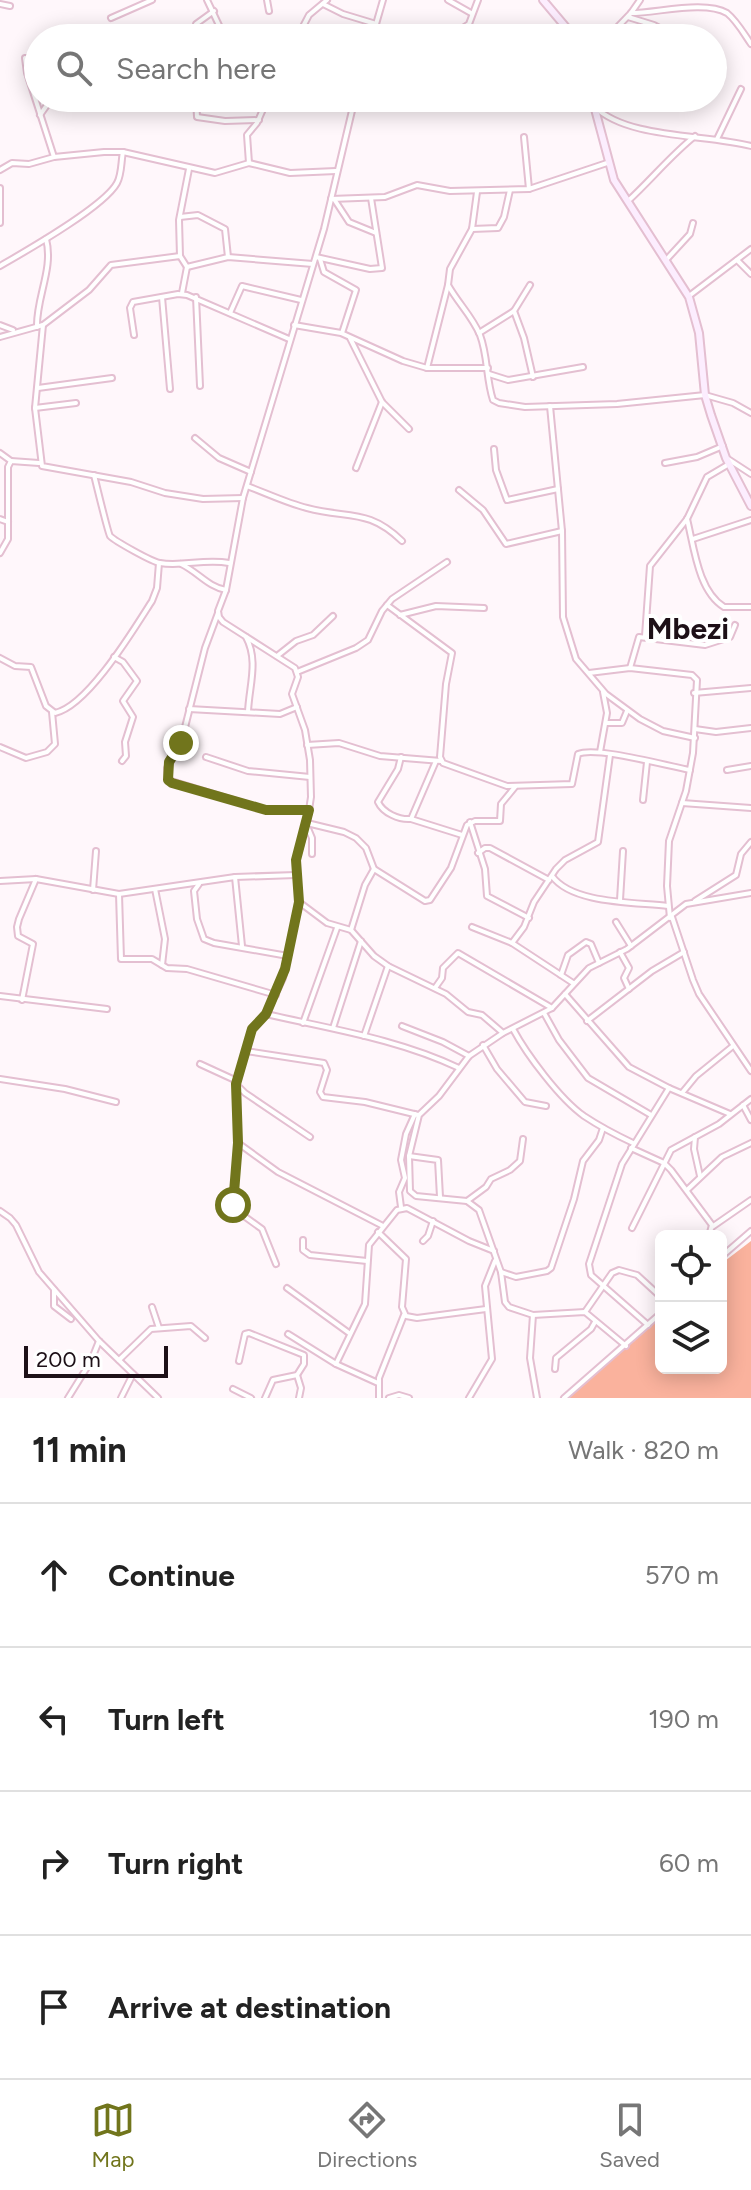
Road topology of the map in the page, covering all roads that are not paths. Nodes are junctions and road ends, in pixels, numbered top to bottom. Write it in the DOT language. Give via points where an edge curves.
graph roads {
  1 [pos="152,0"];
  2 [pos="207,0"];
  3 [pos="267,0"];
  4 [pos="383,0"];
  5 [pos="448,0"];
  6 [pos="478,0"];
  7 [pos="543,0"];
  8 [pos="640,0"];
  9 [pos="701,0"];
  10 [pos="325,2"];
  11 [pos="0,4"];
  12 [pos="10,6"];
  13 [pos="702,7"];
  14 [pos="214,11"];
  15 [pos="269,11"];
  16 [pos="471,13"];
  17 [pos="630,15"];
  18 [pos="111,18"];
  19 [pos="196,24"];
  20 [pos="219,24"];
  21 [pos="304,24"];
  22 [pos="376,24"];
  23 [pos="469,24"];
  24 [pos="563,24"];
  25 [pos="621,24"];
  26 [pos="652,24"];
  27 [pos="751,44"];
  28 [pos="741,89"];
  29 [pos="39,112"];
  30 [pos="42,112"];
  31 [pos="195,112"];
  32 [pos="262,112"];
  33 [pos="352,112"];
  34 [pos="595,112"];
  35 [pos="602,112"];
  36 [pos="40,115"];
  37 [pos="259,120"];
  38 [pos="695,136"];
  39 [pos="524,137"];
  40 [pos="717,139"];
  41 [pos="751,146"];
  42 [pos="123,152"];
  43 [pos="54,157"];
  44 [pos="249,163"];
  45 [pos="607,163"];
  46 [pos="189,169"];
  47 [pos="0,170"];
  48 [pos="337,171"];
  49 [pos="0,188"];
  50 [pos="529,189"];
  51 [pos="510,190"];
  52 [pos="477,192"];
  53 [pos="371,198"];
  54 [pos="333,199"];
  55 [pos="626,203"];
  56 [pos="179,218"];
  57 [pos="0,223"];
  58 [pos="693,223"];
  59 [pos="472,229"];
  60 [pos="376,233"];
  61 [pos="46,239"];
  62 [pos="751,249"];
  63 [pos="180,256"];
  64 [pos="228,257"];
  65 [pos="318,258"];
  66 [pos="737,260"];
  67 [pos="665,261"];
  68 [pos="313,264"];
  69 [pos="0,266"];
  70 [pos="187,267"];
  71 [pos="751,274"];
  72 [pos="448,285"];
  73 [pos="530,285"];
  74 [pos="182,293"];
  75 [pos="162,297"];
  76 [pos="196,297"];
  77 [pos="689,297"];
  78 [pos="301,300"];
  79 [pos="514,311"];
  80 [pos="230,313"];
  81 [pos="0,325"];
  82 [pos="43,325"];
  83 [pos="293,325"];
  84 [pos="37,328"];
  85 [pos="15,331"];
  86 [pos="341,333"];
  87 [pos="479,333"];
  88 [pos="134,335"];
  89 [pos="349,336"];
  90 [pos="0,337"];
  91 [pos="289,339"];
  92 [pos="583,367"];
  93 [pos="427,368"];
  94 [pos="489,371"];
  95 [pos="533,377"];
  96 [pos="112,378"];
  97 [pos="200,386"];
  98 [pos="38,388"];
  99 [pos="170,389"];
  100 [pos="705,395"];
  101 [pos="382,402"];
  102 [pos="76,403"];
  103 [pos="550,406"];
  104 [pos="35,408"];
  105 [pos="751,413"];
  106 [pos="409,429"];
  107 [pos="195,438"];
  108 [pos="723,446"];
  109 [pos="494,449"];
  110 [pos="0,453"];
  111 [pos="11,461"];
  112 [pos="728,461"];
  113 [pos="39,463"];
  114 [pos="665,463"];
  115 [pos="356,468"];
  116 [pos="251,472"];
  117 [pos="751,474"];
  118 [pos="94,475"];
  119 [pos="247,486"];
  120 [pos="558,489"];
  121 [pos="459,490"];
  122 [pos="243,498"];
  123 [pos="751,506"];
  124 [pos="0,519"];
  125 [pos="687,519"];
  126 [pos="751,520"];
  127 [pos="8,522"];
  128 [pos="562,531"];
  129 [pos="692,540"];
  130 [pos="402,541"];
  131 [pos="0,553"];
  132 [pos="447,562"];
  133 [pos="159,563"];
  134 [pos="179,563"];
  135 [pos="230,564"];
  136 [pos="226,590"];
  137 [pos="387,605"];
  138 [pos="751,607"];
  139 [pos="484,608"];
  140 [pos="218,611"];
  141 [pos="400,615"];
  142 [pos="333,616"];
  143 [pos="735,625"];
  144 [pos="645,636"];
  145 [pos="245,637"];
  146 [pos="277,656"];
  147 [pos="114,657"];
  148 [pos="0,658"];
  149 [pos="630,668"];
  150 [pos="297,672"];
  151 [pos="588,673"];
  152 [pos="751,688"];
  153 [pos="602,690"];
  154 [pos="694,693"];
  155 [pos="297,707"];
  156 [pos="188,709"];
  157 [pos="627,710"];
  158 [pos="52,712"];
  159 [pos="248,712"];
  160 [pos="606,723"];
  161 [pos="751,728"];
  162 [pos="695,729"];
  163 [pos="695,738"];
  164 [pos="307,745"];
  165 [pos="0,747"];
  166 [pos="600,752"];
  167 [pos="610,755"];
  168 [pos="206,757"];
  169 [pos="401,757"];
  170 [pos="439,760"];
  171 [pos="122,761"];
  172 [pos="647,762"];
  173 [pos="751,766"];
  174 [pos="690,770"];
  175 [pos="727,770"];
  176 [pos="310,777"];
  177 [pos="515,787"];
  178 [pos="643,800"];
  179 [pos="681,803"];
  180 [pos="751,808"];
  181 [pos="309,810"];
  182 [pos="411,819"];
  183 [pos="470,822"];
  184 [pos="307,824"];
  185 [pos="462,835"];
  186 [pos="751,842"];
  187 [pos="96,851"];
  188 [pos="623,851"];
  189 [pos="478,853"];
  190 [pos="312,854"];
  191 [pos="374,869"];
  192 [pos="296,875"];
  193 [pos="235,877"];
  194 [pos="550,878"];
  195 [pos="36,879"];
  196 [pos="0,881"];
  197 [pos="203,882"];
  198 [pos="155,889"];
  199 [pos="93,890"];
  200 [pos="751,893"];
  201 [pos="119,894"];
  202 [pos="620,900"];
  203 [pos="299,902"];
  204 [pos="693,902"];
  205 [pos="668,906"];
  206 [pos="529,918"];
  207 [pos="671,918"];
  208 [pos="616,922"];
  209 [pos="472,927"];
  210 [pos="337,928"];
  211 [pos="351,930"];
  212 [pos="361,941"];
  213 [pos="512,943"];
  214 [pos="631,946"];
  215 [pos="242,947"];
  216 [pos="620,952"];
  217 [pos="684,952"];
  218 [pos="288,956"];
  219 [pos="599,963"];
  220 [pos="162,966"];
  221 [pos="388,966"];
  222 [pos="561,975"];
  223 [pos="573,983"];
  224 [pos="435,988"];
  225 [pos="629,989"];
  226 [pos="565,994"];
  227 [pos="276,995"];
  228 [pos="0,996"];
  229 [pos="22,1000"];
  230 [pos="552,1008"];
  231 [pos="107,1009"];
  232 [pos="544,1013"];
  233 [pos="266,1014"];
  234 [pos="587,1021"];
  235 [pos="303,1023"];
  236 [pos="402,1026"];
  237 [pos="333,1028"];
  238 [pos="513,1029"];
  239 [pos="503,1033"];
  240 [pos="364,1036"];
  241 [pos="483,1045"];
  242 [pos="733,1046"];
  243 [pos="246,1051"];
  244 [pos="469,1056"];
  245 [pos="200,1064"];
  246 [pos="459,1068"];
  247 [pos="751,1071"];
  248 [pos="0,1079"];
  249 [pos="236,1083"];
  250 [pos="669,1088"];
  251 [pos="682,1093"];
  252 [pos="751,1099"];
  253 [pos="116,1102"];
  254 [pos="743,1105"];
  255 [pos="546,1106"];
  256 [pos="418,1114"];
  257 [pos="730,1114"];
  258 [pos="651,1115"];
  259 [pos="751,1120"];
  260 [pos="603,1128"];
  261 [pos="310,1137"];
  262 [pos="695,1137"];
  263 [pos="523,1139"];
  264 [pos="238,1143"];
  265 [pos="751,1143"];
  266 [pos="632,1145"];
  267 [pos="409,1156"];
  268 [pos="664,1163"];
  269 [pos="700,1176"];
  270 [pos="687,1190"];
  271 [pos="440,1197"];
  272 [pos="751,1200"];
  273 [pos="467,1201"];
  274 [pos="401,1207"];
  275 [pos="0,1211"];
  276 [pos="433,1221"];
  277 [pos="383,1226"];
  278 [pos="712,1227"];
  279 [pos="632,1228"];
  280 [pos="711,1230"];
  281 [pos="751,1231"];
  282 [pos="378,1232"];
  283 [pos="303,1240"];
  284 [pos="423,1241"];
  285 [pos="494,1251"];
  286 [pos="727,1252"];
  287 [pos="496,1260"];
  288 [pos="367,1261"];
  289 [pos="276,1264"];
  290 [pos="501,1272"];
  291 [pos="605,1285"];
  292 [pos="54,1288"];
  293 [pos="287,1288"];
  294 [pos="655,1292"];
  295 [pos="152,1307"];
  296 [pos="486,1309"];
  297 [pos="585,1312"];
  298 [pos="404,1315"];
  299 [pos="533,1315"];
  300 [pos="71,1319"];
  301 [pos="655,1319"];
  302 [pos="595,1322"];
  303 [pos="648,1325"];
  304 [pos="159,1328"];
  305 [pos="349,1333"];
  306 [pos="288,1334"];
  307 [pos="205,1338"];
  308 [pos="99,1341"];
  309 [pos="626,1346"];
  310 [pos="119,1360"];
  311 [pos="239,1361"];
  312 [pos="336,1364"];
  313 [pos="555,1369"];
  314 [pos="133,1374"];
  315 [pos="297,1375"];
  316 [pos="378,1383"];
  317 [pos="233,1389"];
  318 [pos="68,1398"];
  319 [pos="121,1398"];
  320 [pos="158,1398"];
  321 [pos="251,1398"];
  322 [pos="265,1398"];
  323 [pos="299,1398"];
  324 [pos="379,1398"];
  325 [pos="389,1398"];
  326 [pos="409,1398"];
  327 [pos="469,1398"];
  328 [pos="537,1398"];
  329 [pos="564,1398"];
  1 -- 18 [label="street"];
  2 -- 14 [label="street"];
  3 -- 15 [label="street"];
  4 -- 22 [label="street"];
  5 -- 16 [label="street"];
  6 -- 16 [label="street"];
  7 -- 24 [label="street"];
  8 -- 17 [label="street"];
  9 -- 13 [label="street"];
  10 -- 21 [label="street"];
  10 -- 22 [label="street"];
  11 -- 12 [label="street"];
  13 -- 17 [label="street"];
  13 -- 27 [label="street" via="729,15"];
  14 -- 19 [label="street"];
  14 -- 20 [label="street"];
  16 -- 23 [label="street"];
  17 -- 25 [label="street"];
  17 -- 26 [label="street"];
  28 -- 40 [label="street"];
  29 -- 36 [label="street"];
  30 -- 36 [label="street"];
  31 -- 37 [label="street" via="197,117 225,121"];
  32 -- 37 [label="street"];
  33 -- 48 [label="street"];
  34 -- 45 [label="street"];
  35 -- 38 [label="street" via="628,126"];
  36 -- 43 [label="street"];
  37 -- 44 [label="street" via="247,135"];
  38 -- 40 [label="street"];
  38 -- 55 [label="street"];
  39 -- 50 [label="street"];
  40 -- 41 [label="street"];
  42 -- 43 [label="street"];
  42 -- 46 [label="street"];
  42 -- 61 [label="street" via="115,186"];
  43 -- 47 [label="street"];
  44 -- 46 [label="street" via="223,173"];
  44 -- 48 [label="street" via="290,173"];
  45 -- 50 [label="street"];
  45 -- 55 [label="street"];
  46 -- 56 [label="street"];
  48 -- 54 [label="street"];
  49 -- 57 [label="street"];
  50 -- 51 [label="street"];
  51 -- 52 [label="street"];
  51 -- 59 [label="street" via="498,228"];
  52 -- 53 [label="street" via="417,185"];
  52 -- 59 [label="street"];
  53 -- 54 [label="street"];
  53 -- 60 [label="street"];
  54 -- 60 [label="street" via="349,222"];
  54 -- 65 [label="street"];
  55 -- 67 [label="street"];
  56 -- 63 [label="street"];
  56 -- 64 [label="street" via="195,214 225,229"];
  58 -- 67 [label="street" via="690,234"];
  59 -- 72 [label="street" via="450,269"];
  60 -- 65 [label="street" via="380,270"];
  61 -- 69 [label="street"];
  61 -- 84 [label="street" via="49,252"];
  62 -- 66 [label="street"];
  63 -- 70 [label="street"];
  63 -- 82 [label="street" via="111,265 89,290"];
  64 -- 68 [label="street"];
  64 -- 70 [label="street"];
  65 -- 68 [label="street"];
  65 -- 86 [label="street" via="324,272 356,290"];
  66 -- 71 [label="street"];
  66 -- 77 [label="street"];
  67 -- 77 [label="street"];
  68 -- 78 [label="street"];
  70 -- 74 [label="street"];
  72 -- 87 [label="street"];
  72 -- 93 [label="street"];
  73 -- 79 [label="street"];
  74 -- 75 [label="street"];
  74 -- 76 [label="street"];
  75 -- 88 [label="street" via="131,304"];
  75 -- 99 [label="street"];
  76 -- 80 [label="street"];
  76 -- 97 [label="street"];
  77 -- 100 [label="street" via="699,333"];
  78 -- 80 [label="street" via="242,286"];
  78 -- 83 [label="street"];
  79 -- 87 [label="street"];
  79 -- 95 [label="street"];
  80 -- 91 [label="street"];
  81 -- 85 [label="street"];
  82 -- 84 [label="street"];
  82 -- 98 [label="street"];
  83 -- 86 [label="street"];
  83 -- 91 [label="street"];
  84 -- 85 [label="street"];
  85 -- 90 [label="street"];
  86 -- 89 [label="street"];
  87 -- 94 [label="street"];
  89 -- 93 [label="street"];
  89 -- 101 [label="street"];
  91 -- 116 [label="street"];
  92 -- 95 [label="street"];
  93 -- 94 [label="street"];
  94 -- 95 [label="street" via="508,380"];
  94 -- 103 [label="street" via="493,400"];
  96 -- 98 [label="street"];
  98 -- 104 [label="street"];
  100 -- 103 [label="street"];
  100 -- 105 [label="street"];
  100 -- 108 [label="street"];
  101 -- 106 [label="street"];
  101 -- 115 [label="street"];
  102 -- 104 [label="street"];
  103 -- 120 [label="street"];
  104 -- 113 [label="street"];
  107 -- 116 [label="street" via="219,458"];
  108 -- 112 [label="street"];
  108 -- 114 [label="street"];
  109 -- 120 [label="street" via="507,500"];
  110 -- 111 [label="street"];
  111 -- 113 [label="street"];
  111 -- 127 [label="street"];
  112 -- 117 [label="street"];
  112 -- 123 [label="street"];
  112 -- 125 [label="street" via="707,477"];
  113 -- 118 [label="street"];
  116 -- 119 [label="street"];
  118 -- 122 [label="street" via="188,497"];
  118 -- 133 [label="street" via="110,536"];
  119 -- 122 [label="street"];
  119 -- 130 [label="street" via="306,508 366,517"];
  120 -- 128 [label="street"];
  121 -- 128 [label="street" via="483,510 506,544"];
  122 -- 135 [label="street"];
  124 -- 127 [label="street"];
  125 -- 129 [label="street"];
  125 -- 144 [label="street" via="650,566"];
  126 -- 129 [label="street"];
  127 -- 131 [label="street" via="8,539"];
  128 -- 151 [label="street" via="565,629 576,659"];
  129 -- 138 [label="street" via="705,584 717,603 732,609"];
  132 -- 137 [label="street"];
  133 -- 134 [label="street"];
  133 -- 147 [label="street" via="152,601"];
  134 -- 135 [label="street"];
  134 -- 136 [label="street" via="213,588"];
  135 -- 136 [label="street"];
  136 -- 140 [label="street"];
  137 -- 141 [label="street"];
  137 -- 150 [label="street" via="368,640"];
  139 -- 141 [label="street" via="436,606"];
  140 -- 145 [label="street" via="223,622"];
  140 -- 156 [label="street"];
  141 -- 170 [label="street" via="452,653"];
  142 -- 146 [label="street"];
  143 -- 144 [label="street" via="730,637 705,645"];
  144 -- 149 [label="street" via="638,638"];
  145 -- 146 [label="street"];
  145 -- 159 [label="street" via="254,661"];
  146 -- 150 [label="street"];
  147 -- 158 [label="street" via="86,692 63,711"];
  147 -- 171 [label="street" via="137,681 123,701 133,717"];
  148 -- 158 [label="street" via="31,667"];
  149 -- 151 [label="street"];
  149 -- 154 [label="street" via="692,675 697,680"];
  150 -- 155 [label="street" via="292,690"];
  151 -- 153 [label="street"];
  152 -- 154 [label="street"];
  153 -- 157 [label="street"];
  153 -- 160 [label="street"];
  154 -- 162 [label="street"];
  155 -- 159 [label="street" via="280,714"];
  155 -- 164 [label="street"];
  156 -- 159 [label="street"];
  156 -- 181 [label="street" via="181,743 167,768 168,780 266,810"];
  157 -- 160 [label="street" via="622,723"];
  157 -- 163 [label="street" via="663,731"];
  158 -- 165 [label="street" via="55,744 47,752 26,758"];
  160 -- 166 [label="street"];
  161 -- 162 [label="street"];
  162 -- 163 [label="street"];
  163 -- 174 [label="street"];
  164 -- 169 [label="street" via="339,743"];
  164 -- 176 [label="street"];
  166 -- 167 [label="street"];
  166 -- 177 [label="street" via="578,754 572,784"];
  167 -- 172 [label="street"];
  167 -- 194 [label="street" via="598,842 565,860"];
  168 -- 176 [label="street" via="248,771"];
  169 -- 170 [label="street"];
  169 -- 182 [label="street" via="378,802 402,820"];
  170 -- 177 [label="street"];
  170 -- 182 [label="street"];
  172 -- 174 [label="street"];
  172 -- 178 [label="street"];
  173 -- 175 [label="street"];
  174 -- 179 [label="street"];
  176 -- 181 [label="street"];
  177 -- 183 [label="street" via="501,804 500,821"];
  179 -- 180 [label="street"];
  179 -- 205 [label="street" via="669,841"];
  181 -- 184 [label="street"];
  182 -- 185 [label="street"];
  183 -- 185 [label="street"];
  183 -- 189 [label="street"];
  184 -- 190 [label="street"];
  184 -- 191 [label="street" via="356,838"];
  184 -- 192 [label="street"];
  185 -- 191 [label="street" via="451,868 430,900 420,900"];
  186 -- 204 [label="street" via="741,854 736,875"];
  187 -- 199 [label="street"];
  188 -- 202 [label="street"];
  189 -- 194 [label="street" via="490,848"];
  189 -- 206 [label="street" via="489,899"];
  191 -- 211 [label="street"];
  192 -- 193 [label="street"];
  192 -- 203 [label="street"];
  193 -- 197 [label="street"];
  193 -- 215 [label="street"];
  194 -- 202 [label="street" via="584,897"];
  194 -- 206 [label="street"];
  195 -- 196 [label="street"];
  195 -- 199 [label="street"];
  195 -- 229 [label="street" via="17,927 18,936 33,946"];
  197 -- 198 [label="street"];
  197 -- 215 [label="street" via="194,891 201,936"];
  198 -- 201 [label="street"];
  198 -- 220 [label="street" via="165,939"];
  199 -- 201 [label="street"];
  200 -- 204 [label="street"];
  201 -- 220 [label="street" via="119,957 152,959"];
  202 -- 205 [label="street"];
  203 -- 210 [label="street"];
  203 -- 218 [label="street"];
  204 -- 207 [label="street"];
  205 -- 207 [label="street"];
  206 -- 213 [label="street"];
  207 -- 214 [label="street"];
  207 -- 217 [label="street"];
  208 -- 214 [label="street"];
  209 -- 213 [label="street"];
  210 -- 211 [label="street"];
  210 -- 235 [label="street"];
  211 -- 212 [label="street"];
  212 -- 221 [label="street"];
  212 -- 237 [label="street"];
  213 -- 222 [label="street"];
  214 -- 216 [label="street"];
  215 -- 218 [label="street"];
  216 -- 219 [label="street"];
  216 -- 225 [label="street" via="629,968 624,980"];
  217 -- 225 [label="street"];
  217 -- 242 [label="street" via="699,994"];
  218 -- 227 [label="street"];
  219 -- 222 [label="street" via="586,942 568,955"];
  219 -- 223 [label="street"];
  220 -- 227 [label="street"];
  221 -- 224 [label="street"];
  221 -- 240 [label="street"];
  222 -- 223 [label="street"];
  223 -- 226 [label="street"];
  224 -- 230 [label="street" via="443,968 458,953"];
  224 -- 239 [label="street"];
  225 -- 234 [label="street"];
  226 -- 230 [label="street"];
  226 -- 234 [label="street"];
  227 -- 233 [label="street"];
  228 -- 229 [label="street"];
  229 -- 231 [label="street"];
  230 -- 232 [label="street"];
  232 -- 238 [label="street"];
  232 -- 258 [label="street" via="588,1078"];
  233 -- 235 [label="street"];
  233 -- 243 [label="street" via="252,1029"];
  234 -- 250 [label="street" via="629,1067"];
  235 -- 237 [label="street"];
  236 -- 244 [label="street"];
  237 -- 240 [label="street"];
  238 -- 239 [label="street"];
  238 -- 260 [label="street" via="570,1104"];
  239 -- 241 [label="street"];
  240 -- 246 [label="street"];
  241 -- 244 [label="street"];
  241 -- 255 [label="street" via="525,1102"];
  242 -- 247 [label="street"];
  242 -- 251 [label="street"];
  243 -- 249 [label="street"];
  243 -- 256 [label="street" via="324,1063 323,1097"];
  244 -- 246 [label="street"];
  245 -- 249 [label="street"];
  246 -- 256 [label="street"];
  248 -- 253 [label="street"];
  249 -- 261 [label="street"];
  249 -- 264 [label="street"];
  250 -- 251 [label="street"];
  250 -- 258 [label="street"];
  251 -- 257 [label="street"];
  252 -- 254 [label="street"];
  254 -- 257 [label="street"];
  254 -- 259 [label="street"];
  256 -- 267 [label="street"];
  256 -- 274 [label="street" via="406,1134 401,1160"];
  257 -- 262 [label="street"];
  258 -- 266 [label="street"];
  260 -- 266 [label="street"];
  260 -- 290 [label="street" via="583,1161 551,1268 516,1277"];
  262 -- 268 [label="street" via="671,1150"];
  262 -- 269 [label="street"];
  263 -- 273 [label="street" via="520,1161"];
  264 -- 277 [label="street" via="278,1172"];
  264 -- 289 [label="street" via="233,1205 262,1229"];
  265 -- 269 [label="street" via="722,1157"];
  266 -- 268 [label="street"];
  266 -- 291 [label="street" via="589,1264 591,1275"];
  267 -- 271 [label="street" via="438,1160"];
  267 -- 271 [label="street" via="412,1194"];
  268 -- 270 [label="street"];
  268 -- 279 [label="street"];
  269 -- 270 [label="street"];
  270 -- 278 [label="street"];
  271 -- 273 [label="street"];
  272 -- 278 [label="street"];
  273 -- 285 [label="street" via="484,1217"];
  274 -- 276 [label="street"];
  274 -- 277 [label="street"];
  275 -- 292 [label="street" via="16,1225 39,1272"];
  276 -- 284 [label="street"];
  276 -- 285 [label="street"];
  277 -- 282 [label="street"];
  278 -- 280 [label="street"];
  281 -- 286 [label="street"];
  282 -- 288 [label="street"];
  282 -- 298 [label="street" via="406,1259"];
  283 -- 288 [label="street" via="303,1250 310,1255"];
  285 -- 287 [label="street"];
  287 -- 290 [label="street"];
  287 -- 296 [label="street" via="486,1278"];
  288 -- 305 [label="street" via="366,1298"];
  290 -- 299 [label="street" via="505,1302"];
  291 -- 294 [label="street" via="612,1273 625,1270"];
  291 -- 297 [label="street"];
  291 -- 303 [label="street"];
  292 -- 300 [label="street" via="54,1306"];
  292 -- 308 [label="street"];
  293 -- 305 [label="street"];
  295 -- 304 [label="street"];
  296 -- 298 [label="street"];
  296 -- 327 [label="street" via="492,1359"];
  297 -- 299 [label="street"];
  297 -- 302 [label="street"];
  298 -- 316 [label="street"];
  299 -- 328 [label="street" via="530,1358"];
  301 -- 303 [label="street"];
  302 -- 309 [label="street"];
  302 -- 313 [label="street" via="556,1358"];
  303 -- 309 [label="street"];
  304 -- 307 [label="street" via="191,1326"];
  304 -- 310 [label="street" via="147,1332"];
  305 -- 312 [label="street"];
  306 -- 312 [label="street"];
  308 -- 310 [label="street"];
  308 -- 318 [label="street"];
  309 -- 329 [label="street"];
  310 -- 314 [label="street"];
  311 -- 315 [label="street" via="249,1333 304,1355"];
  312 -- 316 [label="street"];
  314 -- 319 [label="street"];
  314 -- 320 [label="street"];
  315 -- 322 [label="street" via="273,1380"];
  315 -- 323 [label="street"];
  316 -- 324 [label="street"];
  317 -- 321 [label="street"];
  325 -- 326 [label="street"];
}
